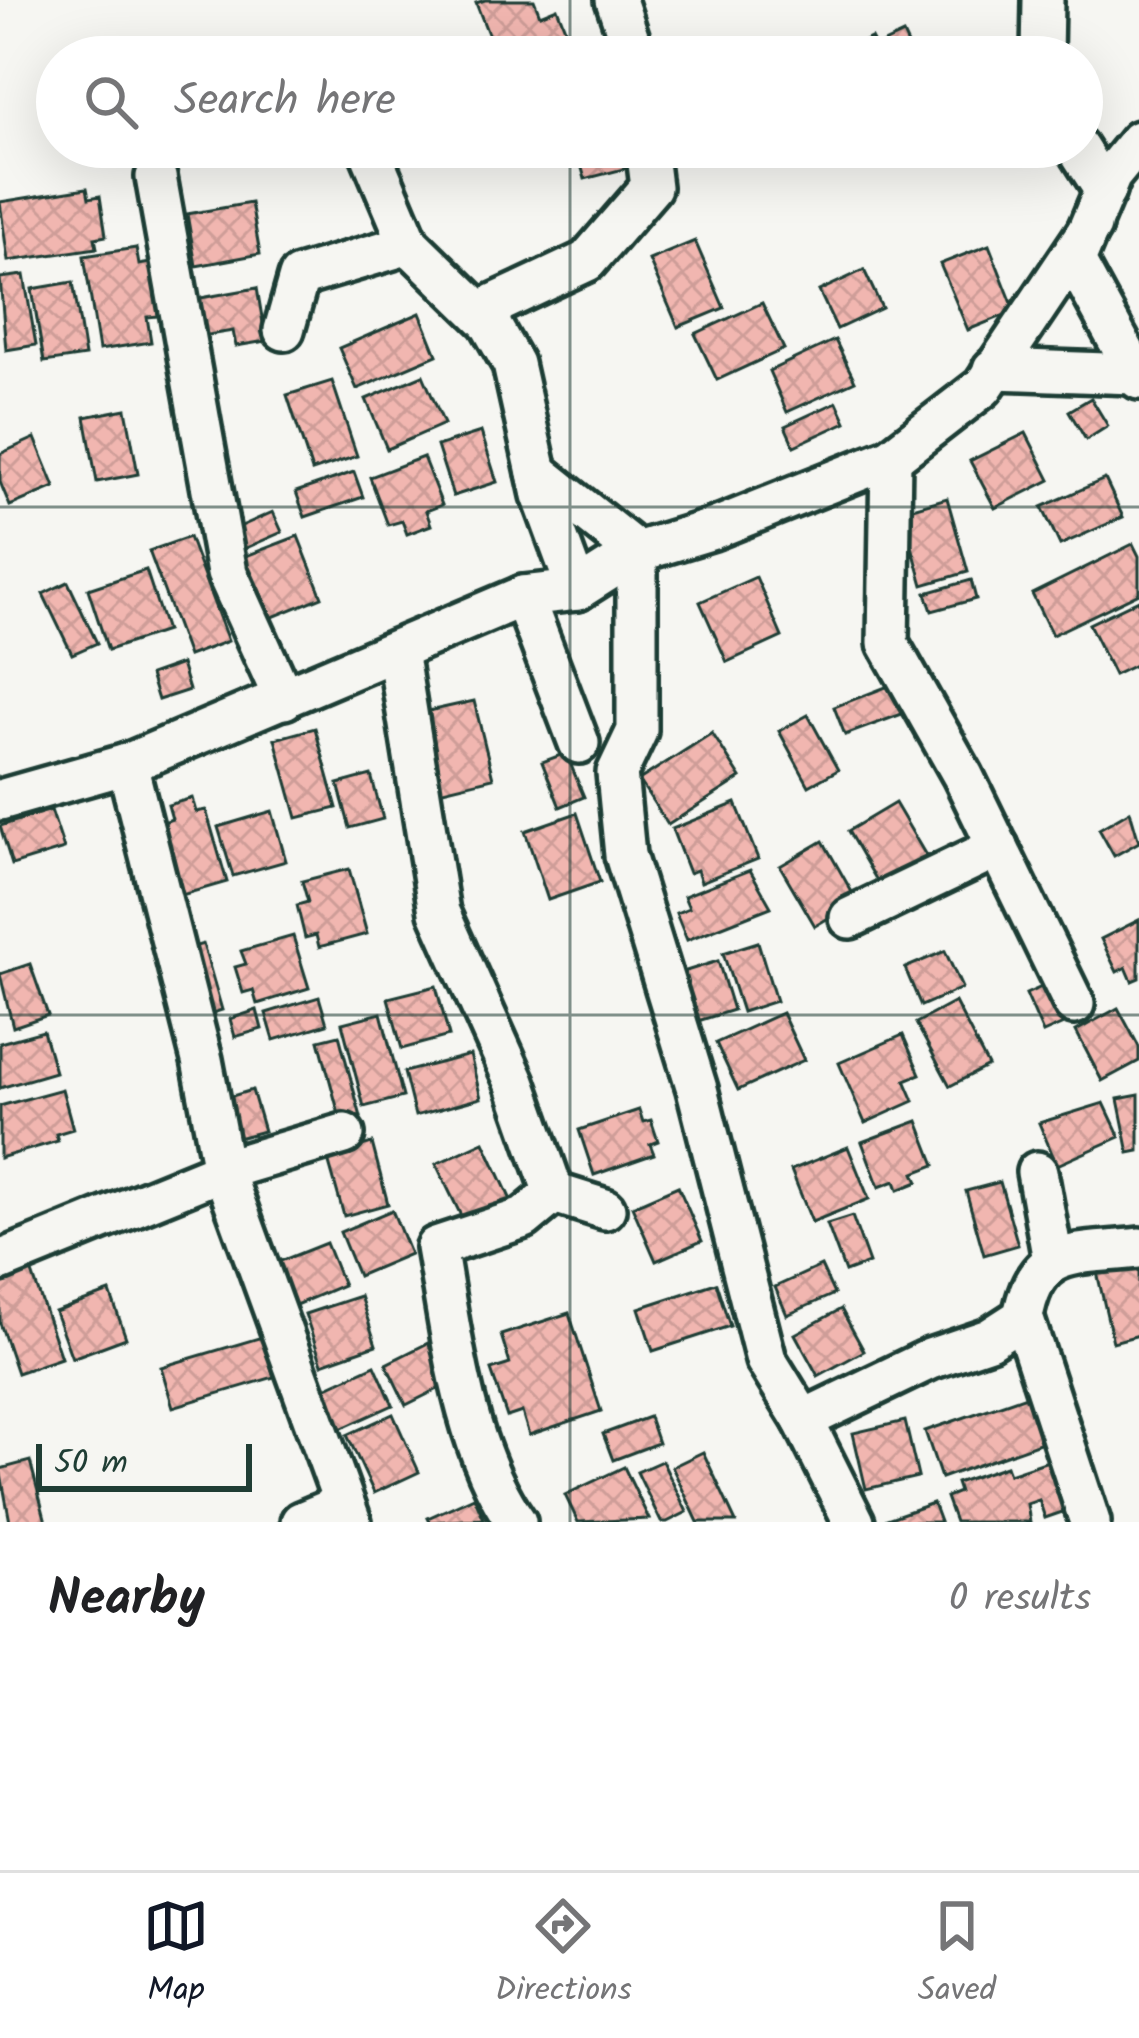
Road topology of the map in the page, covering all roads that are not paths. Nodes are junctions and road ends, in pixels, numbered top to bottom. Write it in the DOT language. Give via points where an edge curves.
graph roads {
  1 [pos="616,0"];
  2 [pos="1043,0"];
  3 [pos="628,36"];
  4 [pos="1042,36"];
  5 [pos="1139,142"];
  6 [pos="377,168"];
  7 [pos="649,168"];
  8 [pos="1084,168"];
  9 [pos="156,177"];
  10 [pos="1098,208"];
  11 [pos="409,244"];
  12 [pos="489,322"];
  13 [pos="284,330"];
  14 [pos="993,369"];
  15 [pos="1137,377"];
  16 [pos="891,458"];
  17 [pos="537,472"];
  18 [pos="637,552"];
  19 [pos="577,590"];
  20 [pos="524,596"];
  21 [pos="397,650"];
  22 [pos="284,699"];
  23 [pos="579,743"];
  24 [pos="127,764"];
  25 [pos="0,800"];
  26 [pos="998,847"];
  27 [pos="850,918"];
  28 [pos="1074,1004"];
  29 [pos="344,1134"];
  30 [pos="223,1170"];
  31 [pos="1037,1172"];
  32 [pos="554,1193"];
  33 [pos="605,1208"];
  34 [pos="1139,1248"];
  35 [pos="1053,1260"];
  36 [pos="0,1261"];
  37 [pos="1023,1317"];
  38 [pos="803,1420"];
  39 [pos="347,1513"];
  40 [pos="301,1522"];
  41 [pos="516,1522"];
  42 [pos="854,1522"];
  43 [pos="1090,1522"];
  1 -- 3 [label="street"];
  2 -- 4 [label="street"];
  5 -- 10 [label="street"];
  6 -- 11 [label="street"];
  7 -- 12 [label="street" via="651,187 587,261 495,304"];
  8 -- 10 [label="street"];
  9 -- 22 [label="street" via="227,573"];
  10 -- 14 [label="street"];
  10 -- 15 [label="street" via="1075,261"];
  11 -- 12 [label="street"];
  11 -- 13 [label="street" via="299,277"];
  12 -- 17 [label="street" via="513,364"];
  14 -- 15 [label="street"];
  14 -- 16 [label="street" via="983,388"];
  16 -- 18 [label="street"];
  16 -- 26 [label="street" via="889,643"];
  17 -- 18 [label="street"];
  17 -- 19 [label="street"];
  18 -- 19 [label="street"];
  18 -- 38 [label="street" via="637,731 617,773 625,855 698,1089 766,1360"];
  19 -- 20 [label="street"];
  20 -- 21 [label="street"];
  20 -- 23 [label="street"];
  21 -- 22 [label="street"];
  21 -- 32 [label="street" via="439,912"];
  22 -- 24 [label="street"];
  24 -- 25 [label="street"];
  24 -- 30 [label="street"];
  26 -- 27 [label="street"];
  26 -- 28 [label="street"];
  29 -- 30 [label="street"];
  30 -- 36 [label="street"];
  30 -- 39 [label="street"];
  31 -- 35 [label="street"];
  32 -- 33 [label="street"];
  32 -- 41 [label="street" via="524,1218 436,1247 469,1406 494,1490"];
  34 -- 35 [label="street"];
  35 -- 37 [label="street" via="1029,1281"];
  37 -- 38 [label="street" via="989,1340"];
  37 -- 43 [label="street"];
  38 -- 42 [label="street"];
  39 -- 40 [label="street"];
}
